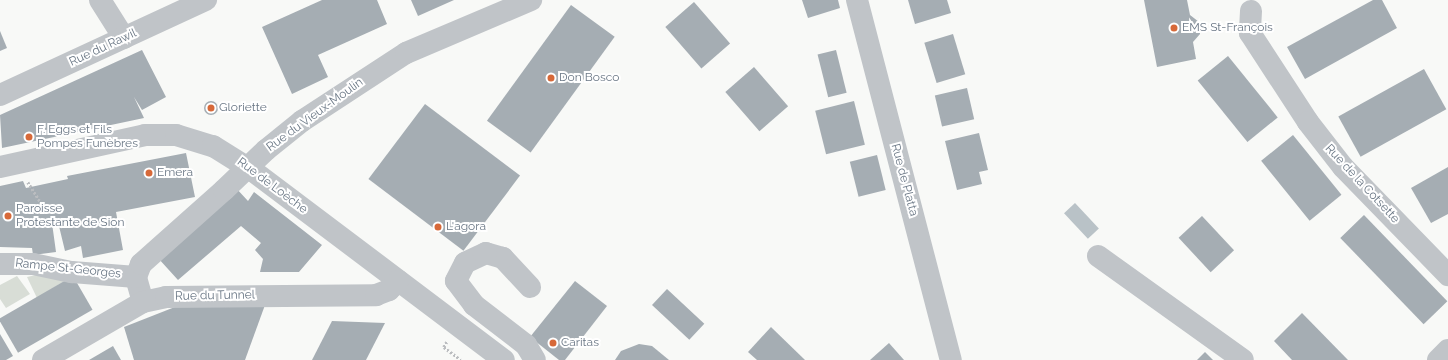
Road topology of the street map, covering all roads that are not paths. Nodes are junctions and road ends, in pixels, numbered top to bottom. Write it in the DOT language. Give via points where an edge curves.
graph roads {
  1 [pos="100,0"];
  2 [pos="206,0"];
  3 [pos="531,0"];
  4 [pos="858,0"];
  5 [pos="1251,11"];
  6 [pos="124,38"];
  7 [pos="0,95"];
  8 [pos="0,167"];
  9 [pos="1098,256"];
  10 [pos="0,264"];
  11 [pos="1448,275"];
  12 [pos="136,277"];
  13 [pos="398,281"];
  14 [pos="530,287"];
  15 [pos="142,302"];
  16 [pos="1448,350"];
  17 [pos="43,360"];
  18 [pos="504,360"];
  19 [pos="536,360"];
  20 [pos="951,360"];
  21 [pos="1243,360"];
  22 [pos="1438,360"];
  1 -- 6 [label="street"];
  2 -- 6 [label="street, Rue du Rawil"];
  3 -- 12 [label="street, Rue du Vieux-Moulin, bridge" via="406,53 302,121 266,150 141,264"];
  4 -- 20 [label="street, Rue de Platta"];
  5 -- 11 [label="street, Rue de la Cotsette" via="1250,33 1308,122 1343,167"];
  6 -- 7 [label="street, Rue du Rawil"];
  8 -- 13 [label="street, Rue de Loèche" via="145,135 176,135 195,140 254,171"];
  9 -- 21 [label="street"];
  10 -- 12 [label="street, Rampe St-Georges" via="34,264 72,272"];
  12 -- 15 [label="street"];
  13 -- 15 [label="street, Rue du Tunnel" via="389,290 376,295 166,297"];
  13 -- 18 [label="street, Rue de Loèche"];
  14 -- 19 [label="street" via="503,258 486,253 473,256 465,263 456,281 474,305 526,345"];
  15 -- 17 [label="street, Rue du Tunnel"];
  16 -- 22 [label="street"];
}
